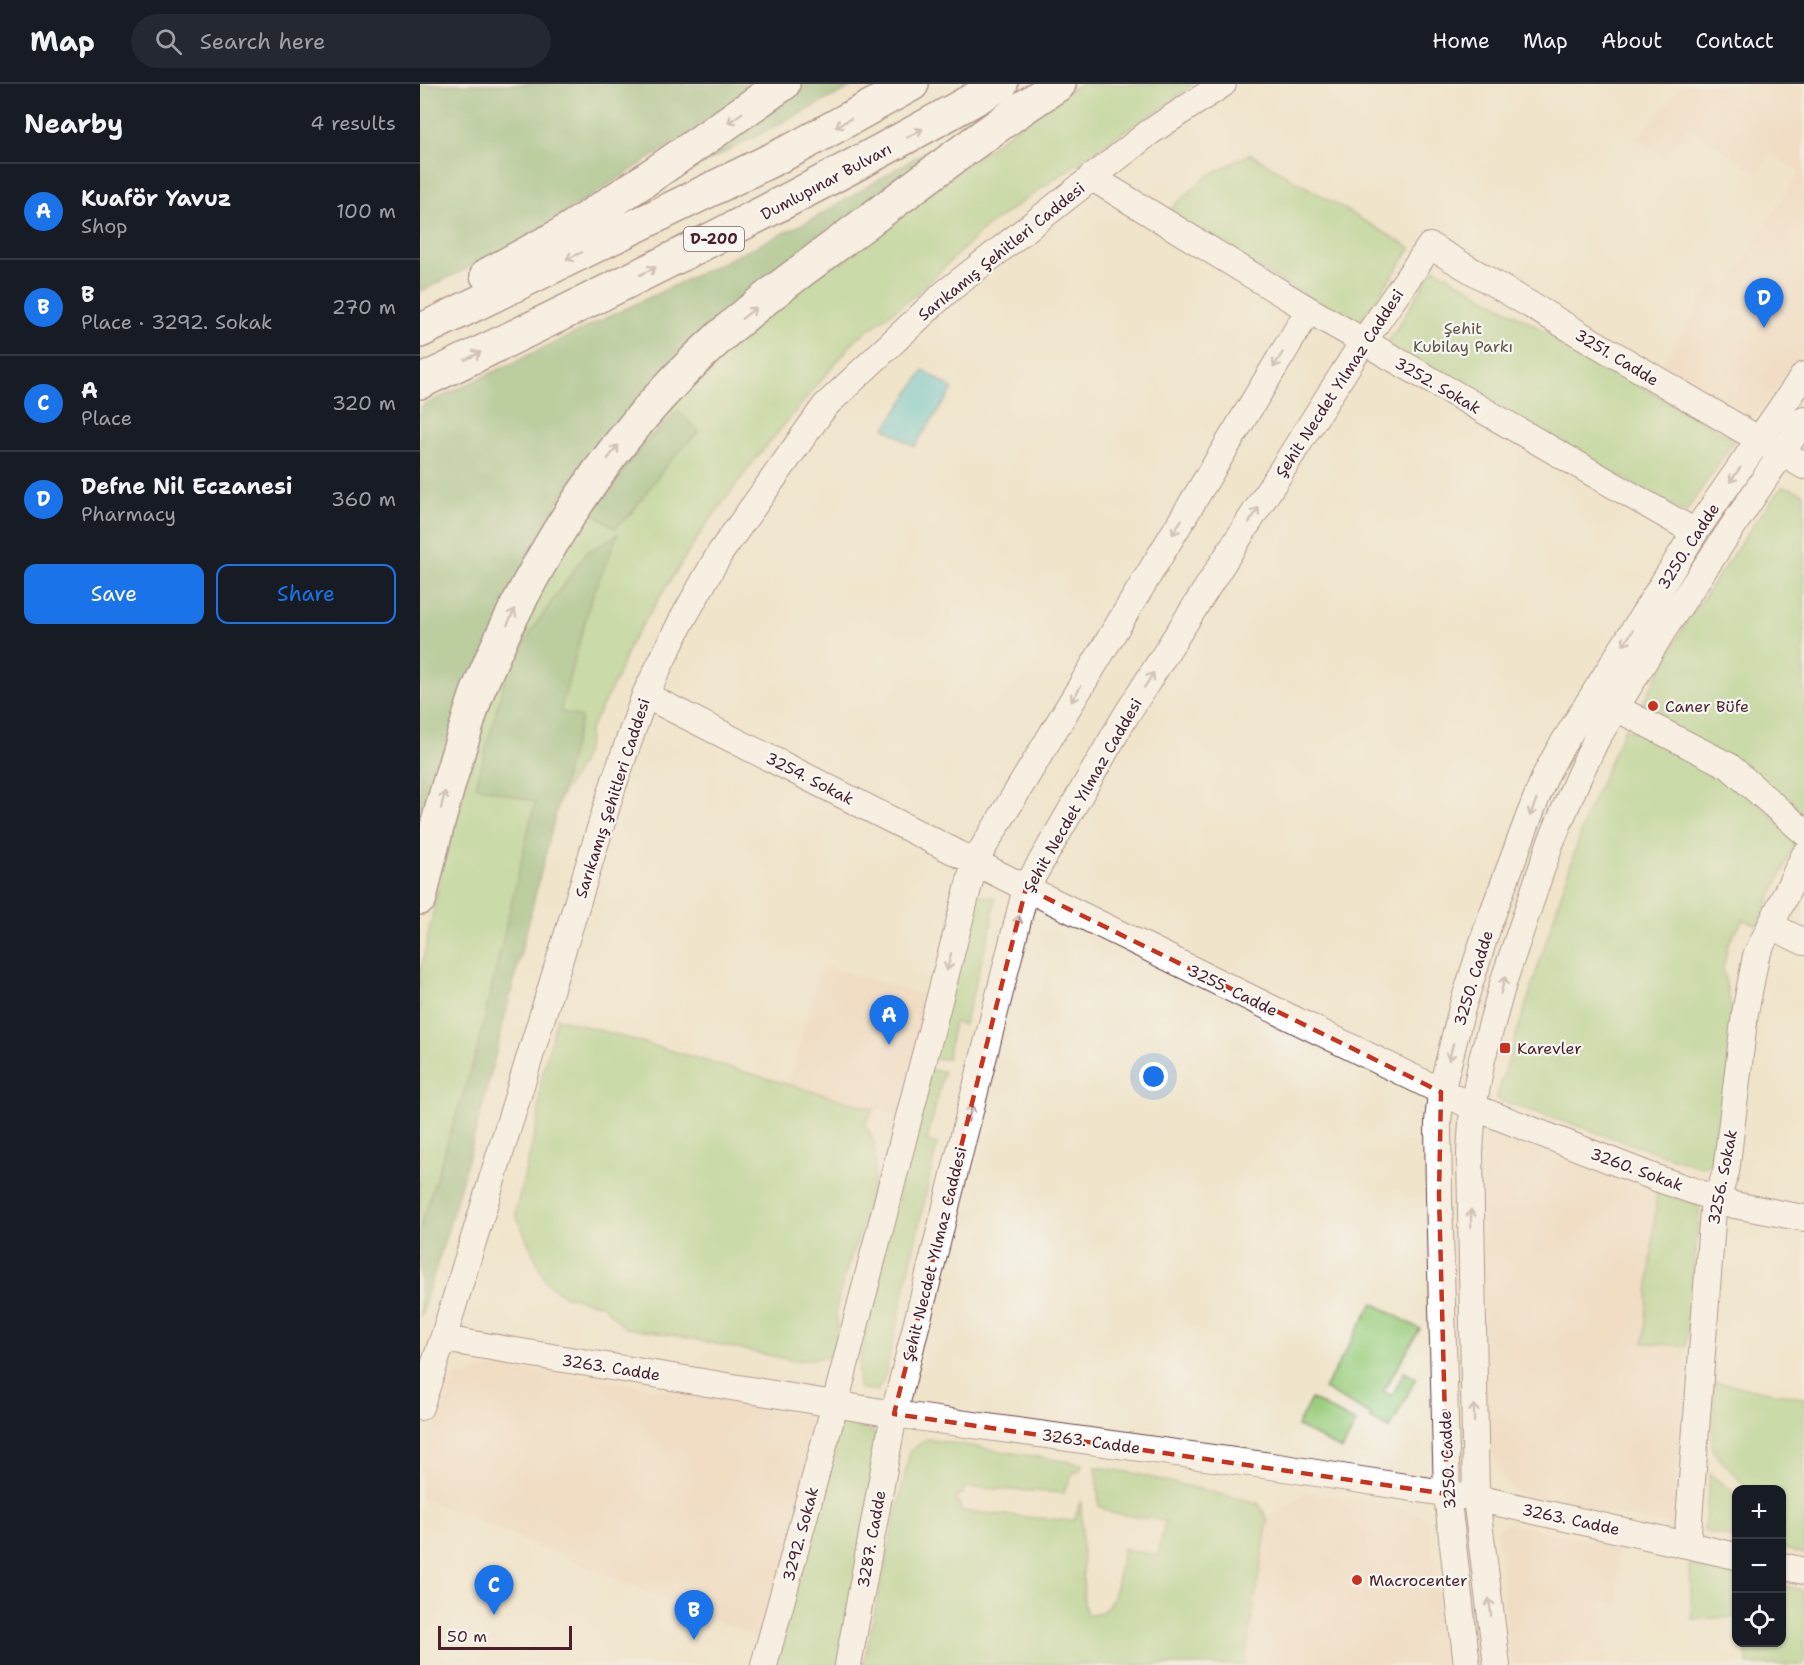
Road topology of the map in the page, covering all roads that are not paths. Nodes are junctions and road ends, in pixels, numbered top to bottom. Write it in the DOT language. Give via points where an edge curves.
graph roads {
  1 [pos="783,84"];
  2 [pos="912,84"];
  3 [pos="1001,84"];
  4 [pos="1059,84"];
  5 [pos="1223,84"];
  6 [pos="1091,177"];
  7 [pos="1430,246"];
  8 [pos="1309,310"];
  9 [pos="420,313"];
  10 [pos="420,331"];
  11 [pos="1363,342"];
  12 [pos="1804,375"];
  13 [pos="420,382"];
  14 [pos="1804,420"];
  15 [pos="1760,441"];
  16 [pos="1782,454"];
  17 [pos="1804,466"];
  18 [pos="1695,532"];
  19 [pos="645,695"];
  20 [pos="1616,708"];
  21 [pos="1804,832"];
  22 [pos="1804,856"];
  23 [pos="975,861"];
  24 [pos="1026,888"];
  25 [pos="420,898"];
  26 [pos="1771,926"];
  27 [pos="1804,942"];
  28 [pos="1441,1092"];
  29 [pos="1473,1107"];
  30 [pos="1716,1198"];
  31 [pos="1804,1218"];
  32 [pos="443,1339"];
  33 [pos="835,1404"];
  34 [pos="420,1407"];
  35 [pos="894,1414"];
  36 [pos="1447,1494"];
  37 [pos="1476,1498"];
  38 [pos="1687,1545"];
  39 [pos="1732,1555"];
  40 [pos="1786,1567"];
  41 [pos="1804,1571"];
  42 [pos="764,1665"];
  43 [pos="848,1665"];
  44 [pos="1467,1665"];
  45 [pos="1497,1665"];
  1 -- 9 [label="highway, one-way" via="559,236"];
  2 -- 10 [label="highway, D-200, one-way" via="798,147"];
  13 -- 3 [label="highway, Dumlupınar Bulvarı / D-200, one-way" via="792,199"];
  25 -- 4 [label="highway, one-way" via="446,790 479,687 522,593 558,529 630,429 723,334 791,279 938,168"];
  5 -- 6 [label="street, Sarıkamış Şehitleri Caddesi" via="1149,132"];
  6 -- 8 [label="street, 3252. Sokak"];
  6 -- 19 [label="street, Sarıkamış Şehitleri Caddesi" via="945,293 825,406 720,553"];
  7 -- 11 [label="street, Şehit Necdet Yılmaz Caddesi"];
  7 -- 15 [label="street, 3251. Cadde"];
  8 -- 11 [label="street, 3252. Sokak"];
  8 -- 23 [label="street, one-way"];
  11 -- 18 [label="street, 3252. Sokak"];
  24 -- 11 [label="street, Şehit Necdet Yılmaz Caddesi, one-way" via="1125,717"];
  12 -- 15 [label="street, 3250. Cadde"];
  14 -- 16 [label="street, 3250. Cadde"];
  15 -- 16 [label="street, 3251. Cadde"];
  15 -- 18 [label="street, 3250. Cadde, one-way"];
  16 -- 17 [label="street, 3251. Cadde"];
  16 -- 20 [label="street, 3250. Cadde"];
  18 -- 28 [label="street, 3250. Cadde, one-way" via="1572,726 1546,774 1489,923"];
  19 -- 23 [label="street, 3254. Sokak"];
  19 -- 32 [label="street, Sarıkamış Şehitleri Caddesi" via="614,783"];
  20 -- 21 [label="street" via="1729,766"];
  29 -- 20 [label="street, 3250. Cadde, one-way" via="1493,1017 1535,886 1578,778"];
  22 -- 26 [label="street, 3256. Sokak"];
  23 -- 24 [label="street, 3254. Sokak"];
  23 -- 33 [label="street, one-way"];
  24 -- 28 [label="street, 3255. Cadde"];
  35 -- 24 [label="street, Şehit Necdet Yılmaz Caddesi, one-way"];
  26 -- 27 [label="street"];
  26 -- 30 [label="street, 3256. Sokak" via="1756,956 1750,984 1726,1172"];
  28 -- 29 [label="street, 3255. Cadde"];
  28 -- 36 [label="street, 3250. Cadde" via="1438,1195"];
  29 -- 30 [label="street, 3260. Sokak"];
  37 -- 29 [label="street, 3250. Cadde, one-way" via="1470,1162"];
  30 -- 31 [label="street, 3260. Sokak"];
  30 -- 38 [label="street, 3256. Sokak"];
  32 -- 33 [label="street, 3263. Cadde"];
  32 -- 34 [label="street, Sarıkamış Şehitleri Caddesi"];
  33 -- 35 [label="street, 3263. Cadde"];
  33 -- 42 [label="street, 3292. Sokak"];
  35 -- 36 [label="street, 3263. Cadde"];
  35 -- 43 [label="street, 3287. Cadde"];
  36 -- 37 [label="street, 3263. Cadde"];
  36 -- 44 [label="street, 3250. Cadde"];
  37 -- 38 [label="street, 3263. Cadde"];
  45 -- 37 [label="street, 3250. Cadde, one-way"];
  38 -- 39 [label="street, 3263. Cadde"];
  40 -- 41 [label="street"];
}
